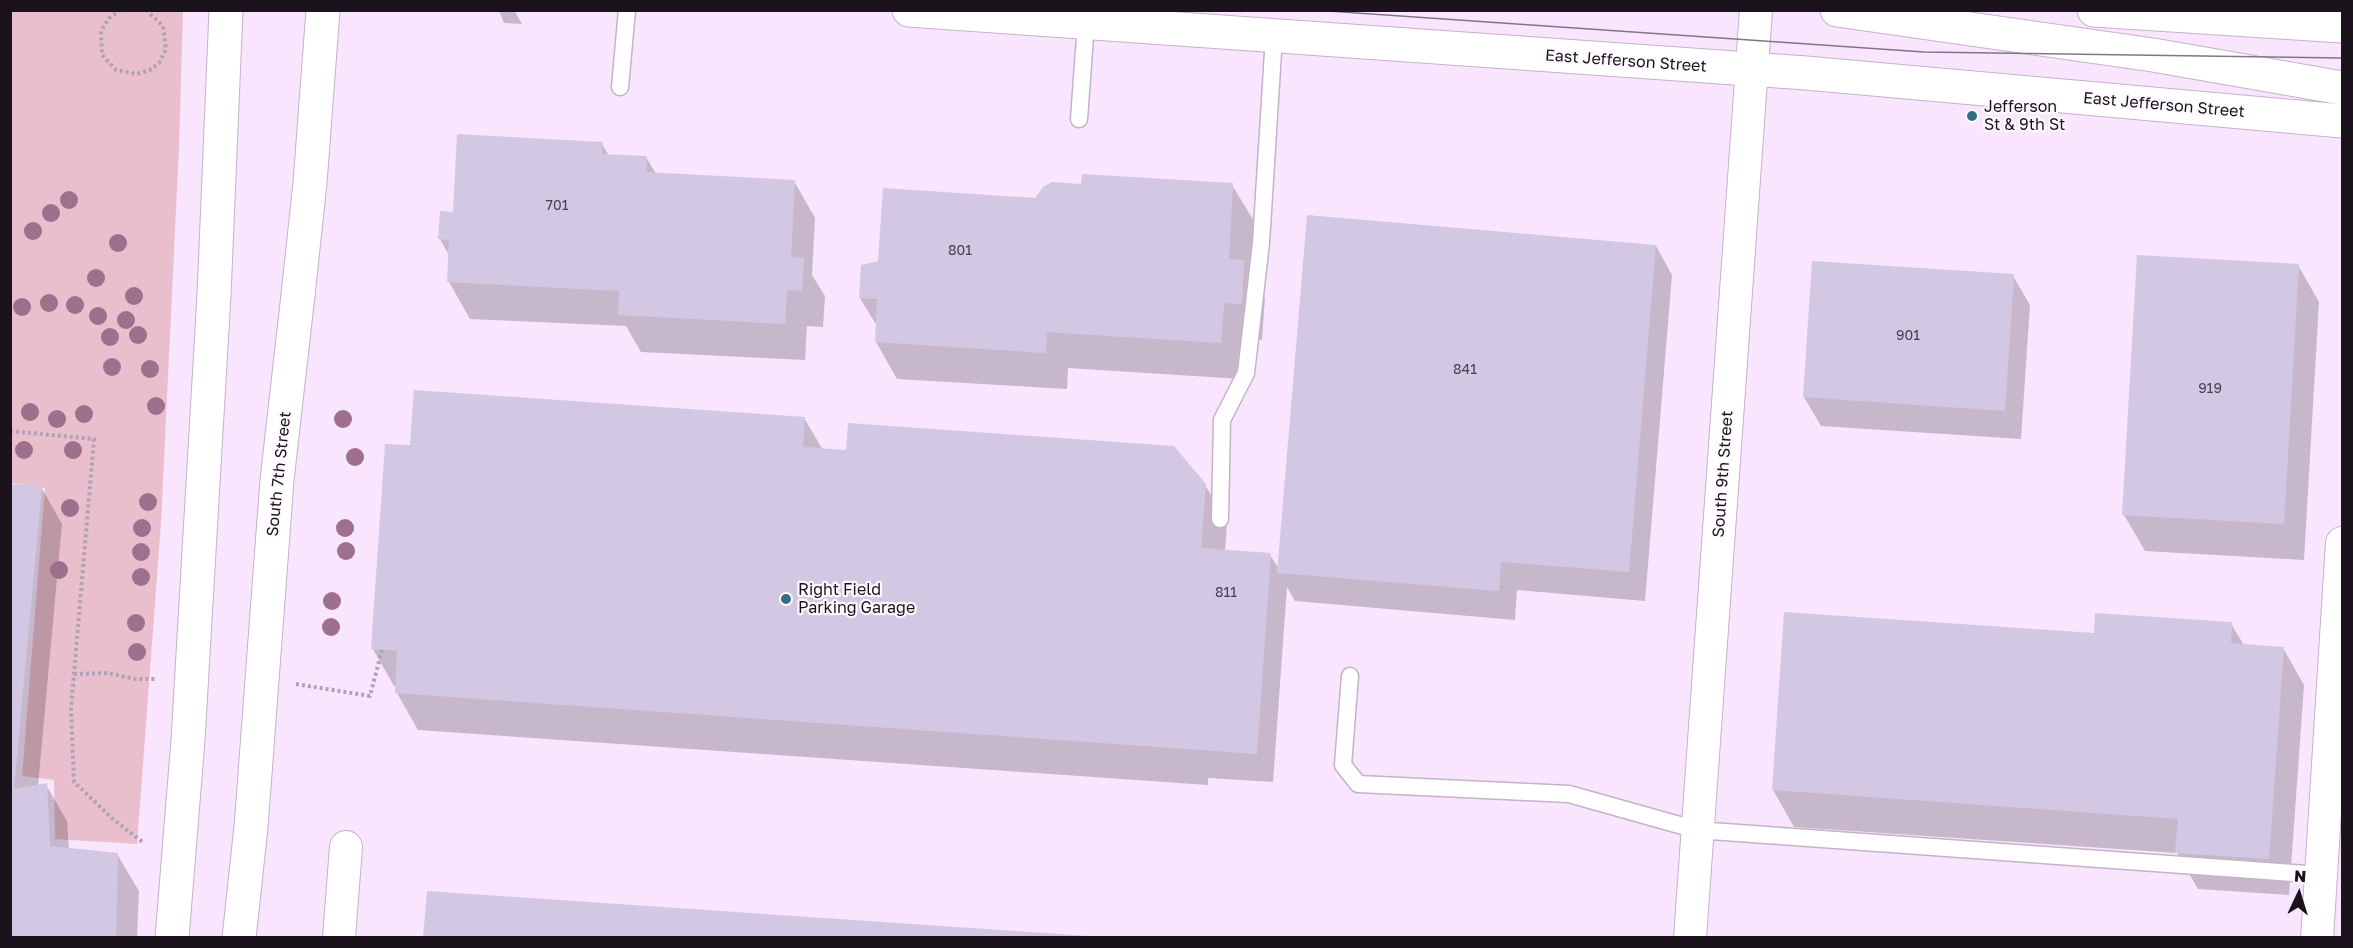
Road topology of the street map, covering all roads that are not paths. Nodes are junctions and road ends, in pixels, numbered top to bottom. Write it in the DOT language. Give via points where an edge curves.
graph roads {
  1 [pos="226,10"];
  2 [pos="322,10"];
  3 [pos="627,10"];
  4 [pos="909,10"];
  5 [pos="1756,10"];
  6 [pos="1837,10"];
  7 [pos="2094,10"];
  8 [pos="2242,16"];
  9 [pos="1086,23"];
  10 [pos="2343,26"];
  11 [pos="1274,36"];
  12 [pos="1752,70"];
  13 [pos="620,87"];
  14 [pos="2343,88"];
  15 [pos="1079,119"];
  16 [pos="2343,121"];
  17 [pos="1220,519"];
  18 [pos="2343,543"];
  19 [pos="1350,676"];
  20 [pos="1697,830"];
  21 [pos="346,847"];
  22 [pos="2321,875"];
  23 [pos="1696,937"];
  24 [pos="172,938"];
  25 [pos="238,938"];
  26 [pos="339,938"];
  27 [pos="2317,938"];
  1 -- 24 [label="main road, bridge" via="214,295 188,740"];
  2 -- 25 [label="main road, South 7th Street, bridge" via="310,183 277,480 251,827"];
  3 -- 13 [label="lane"];
  4 -- 9 [label="main road, East Jefferson Street"];
  5 -- 12 [label="street, South 9th Street"];
  6 -- 14 [label="main road" via="2153,55"];
  7 -- 8 [label="main road"];
  8 -- 10 [label="main road"];
  9 -- 11 [label="main road, East Jefferson Street"];
  9 -- 15 [label="lane"];
  11 -- 12 [label="main road, East Jefferson Street"];
  11 -- 17 [label="lane" via="1260,255 1246,373 1222,420"];
  12 -- 16 [label="main road, East Jefferson Street"];
  12 -- 20 [label="street, South 9th Street"];
  18 -- 22 [label="street"];
  19 -- 20 [label="lane" via="1342,765 1358,784 1569,794"];
  20 -- 22 [label="lane"];
  20 -- 23 [label="street, South 9th Street"];
  21 -- 26 [label="street"];
  22 -- 27 [label="street"];
}
